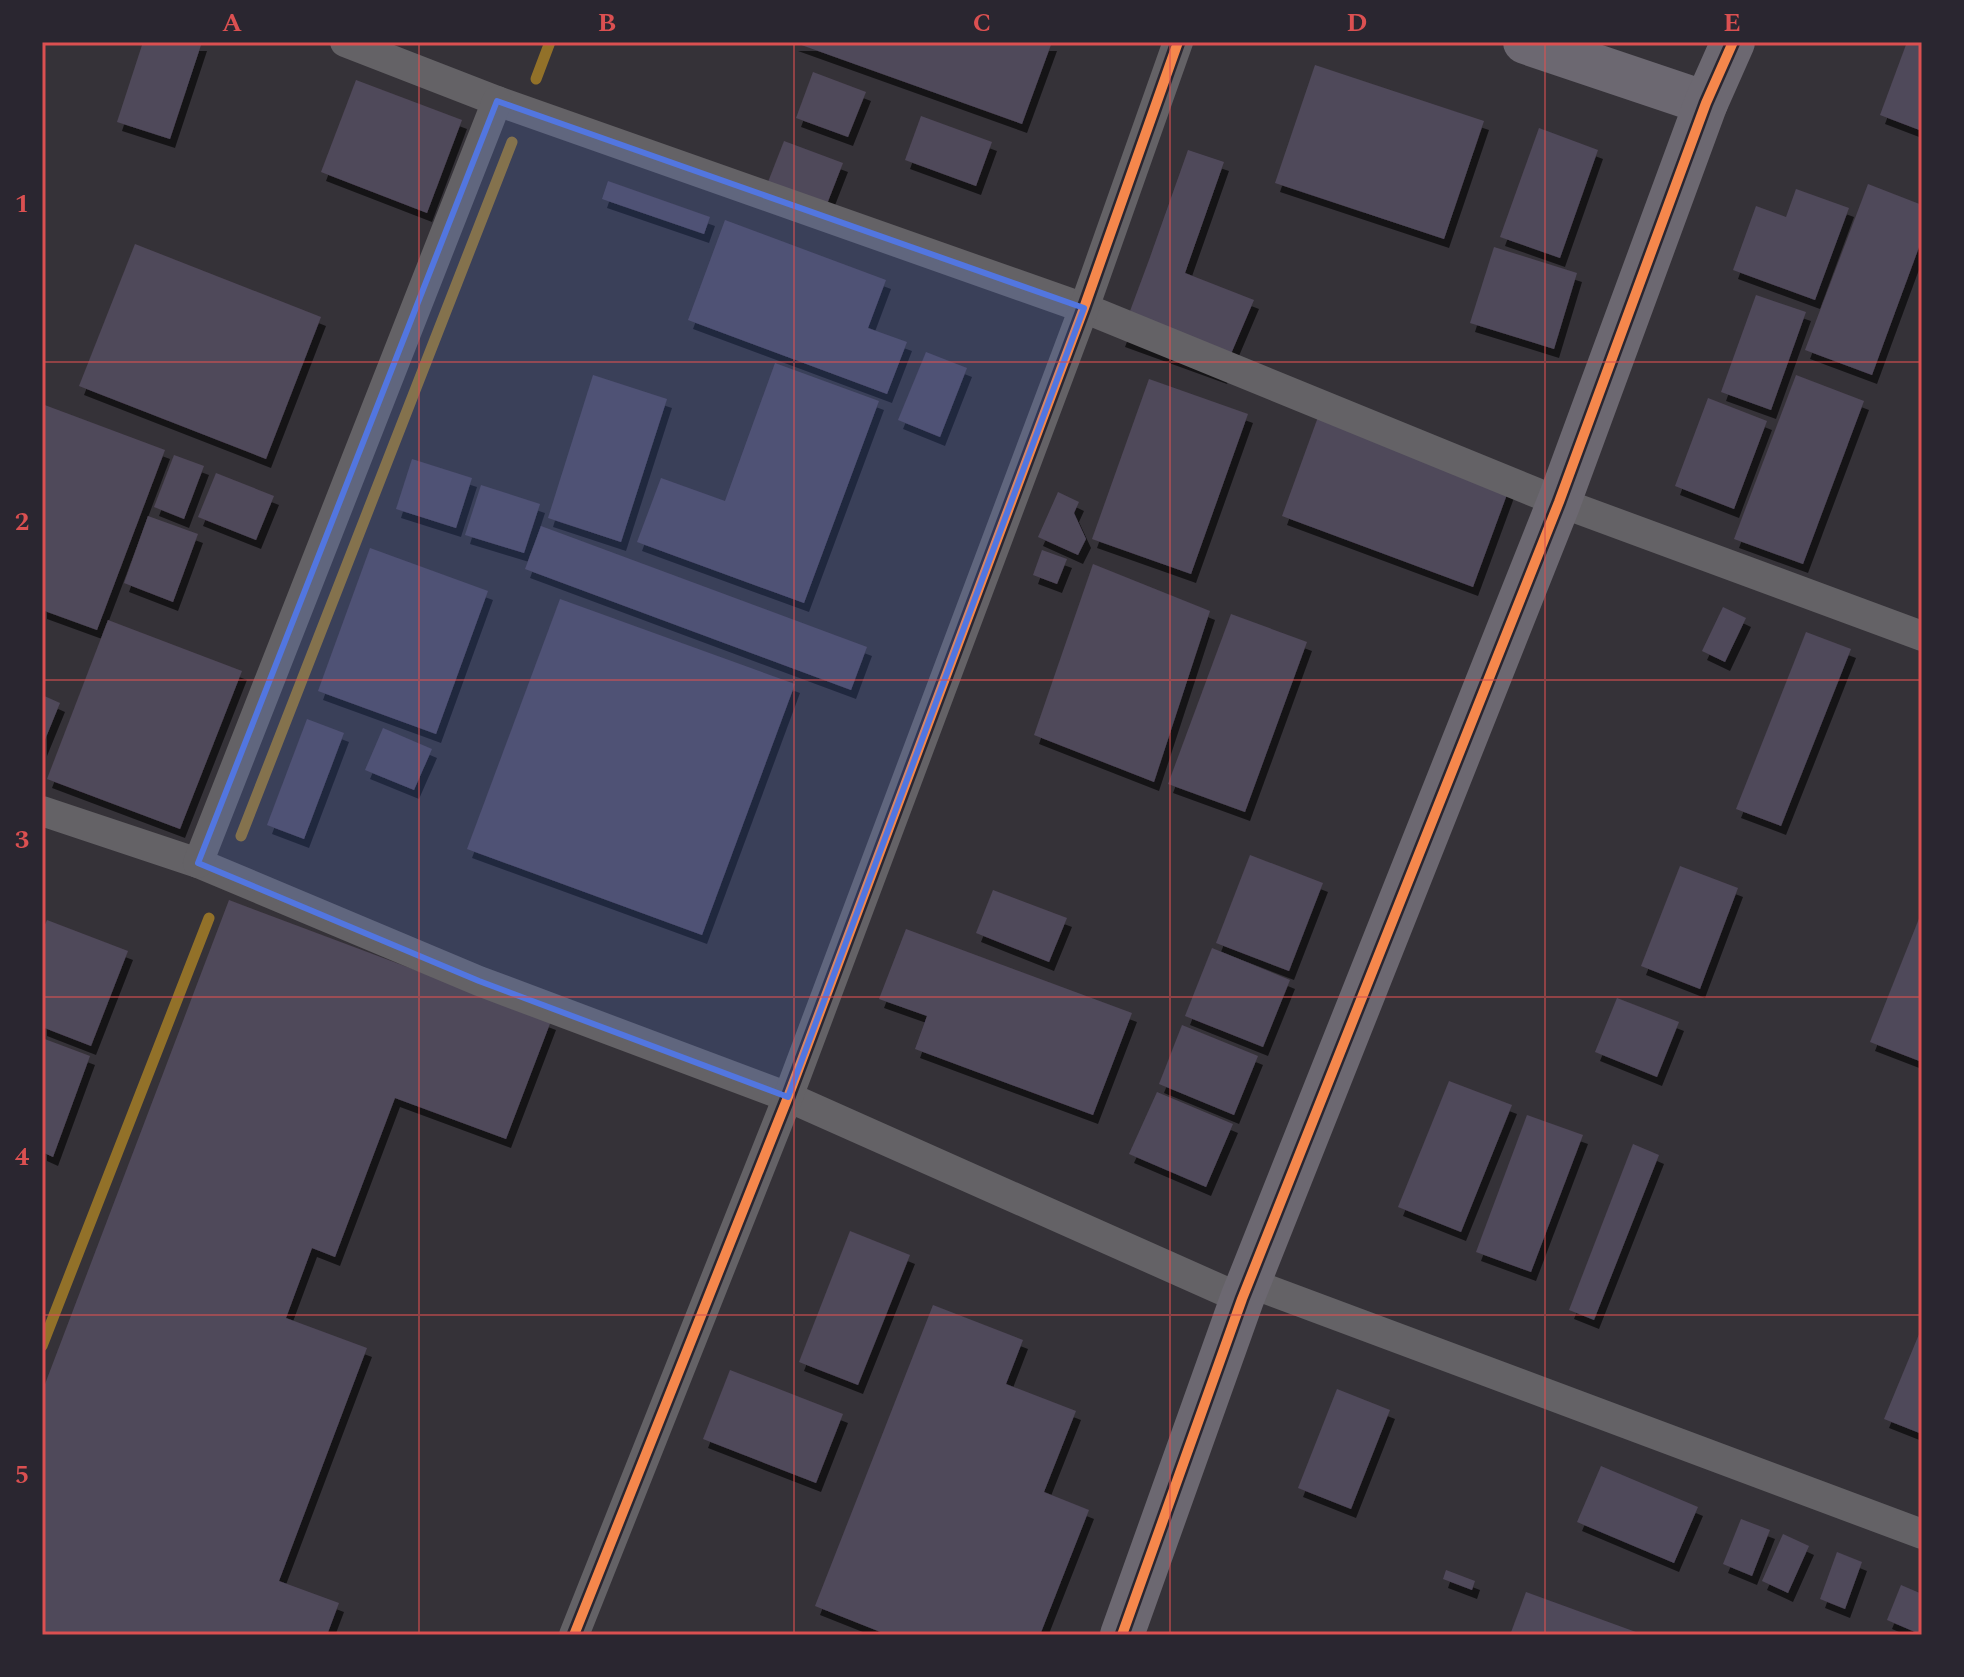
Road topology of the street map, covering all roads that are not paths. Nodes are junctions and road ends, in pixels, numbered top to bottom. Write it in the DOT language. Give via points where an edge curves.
graph roads {
  1 [pos="345,42"];
  2 [pos="1178,42"];
  3 [pos="1525,42"];
  4 [pos="1733,42"];
  5 [pos="497,101"];
  6 [pos="1706,103"];
  7 [pos="1084,308"];
  8 [pos="1559,502"];
  9 [pos="1922,636"];
  10 [pos="42,811"];
  11 [pos="198,863"];
  12 [pos="788,1097"];
  13 [pos="1246,1291"];
  14 [pos="1922,1534"];
  15 [pos="574,1635"];
  16 [pos="1122,1635"];
  1 -- 5 [label="street"];
  2 -- 7 [label="street"];
  3 -- 6 [label="street"];
  4 -- 6 [label="street"];
  5 -- 7 [label="street"];
  5 -- 11 [label="street"];
  6 -- 8 [label="street"];
  7 -- 8 [label="street"];
  7 -- 12 [label="street"];
  8 -- 9 [label="street"];
  8 -- 13 [label="street"];
  10 -- 11 [label="street"];
  11 -- 12 [label="street" via="479,981"];
  12 -- 13 [label="street"];
  12 -- 15 [label="street"];
  13 -- 14 [label="street"];
  13 -- 16 [label="street"];
}
